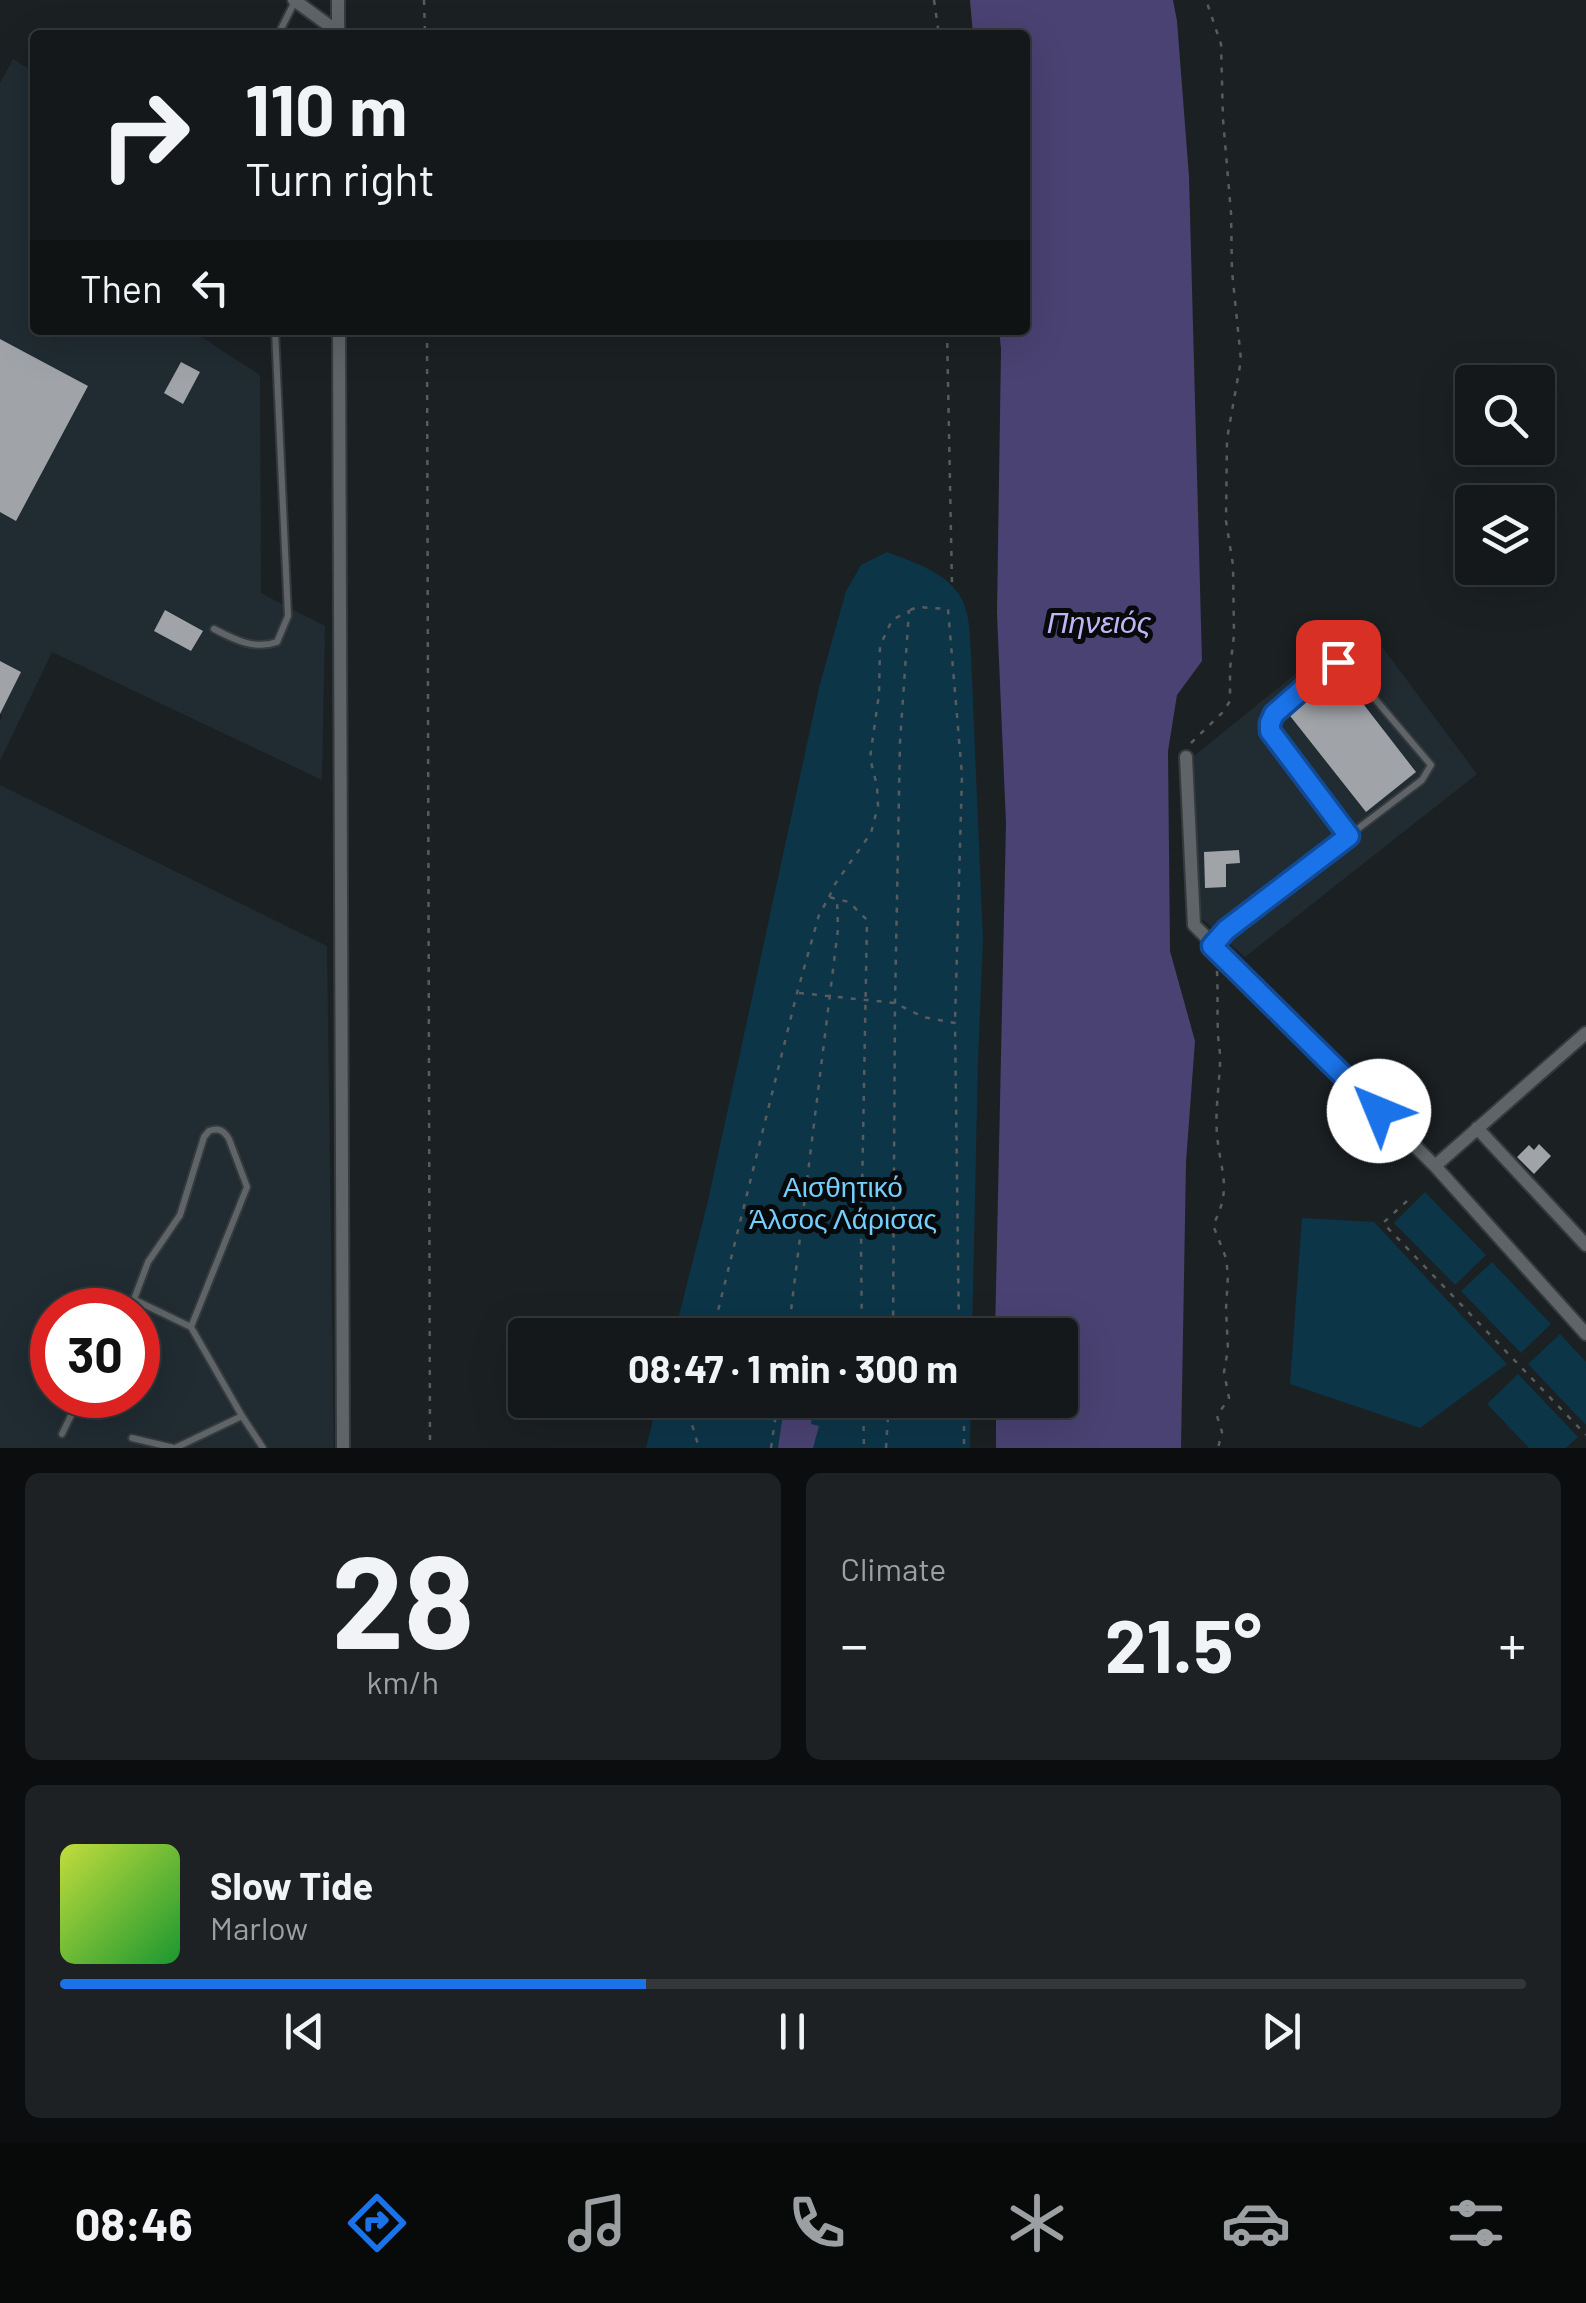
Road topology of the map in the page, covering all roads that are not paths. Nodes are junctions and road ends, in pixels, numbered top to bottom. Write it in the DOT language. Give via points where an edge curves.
graph roads {
  1 [pos="294,0"];
  2 [pos="338,0"];
  3 [pos="280,30"];
  4 [pos="333,30"];
  5 [pos="338,30"];
  6 [pos="275,335"];
  7 [pos="339,335"];
  8 [pos="214,629"];
  9 [pos="1186,757"];
  10 [pos="1349,836"];
  11 [pos="1212,946"];
  12 [pos="1586,1034"];
  13 [pos="1477,1128"];
  14 [pos="1434,1166"];
  15 [pos="1586,1245"];
  16 [pos="139,1288"];
  17 [pos="160,1312"];
  18 [pos="191,1327"];
  19 [pos="1586,1334"];
  20 [pos="242,1416"];
  21 [pos="69,1418"];
  22 [pos="62,1434"];
  23 [pos="132,1438"];
  24 [pos="175,1448"];
  25 [pos="263,1448"];
  26 [pos="343,1448"];
  1 -- 3 [label="lane"];
  1 -- 4 [label="street"];
  2 -- 5 [label="street"];
  6 -- 8 [label="lane" via="288,616 278,642 264,646"];
  7 -- 26 [label="street"];
  9 -- 11 [label="street" via="1193,921"];
  10 -- 10 [label="lane" via="1422,780 1431,765 1338,662 1274,714 1270,731"];
  10 -- 11 [label="lane"];
  11 -- 14 [label="street"];
  12 -- 13 [label="street"];
  13 -- 14 [label="street"];
  13 -- 15 [label="street"];
  14 -- 19 [label="street"];
  16 -- 18 [label="lane" via="180,1214 204,1137 221,1130 247,1187"];
  17 -- 18 [label="lane"];
  18 -- 20 [label="lane"];
  20 -- 24 [label="lane"];
  20 -- 25 [label="lane"];
  21 -- 22 [label="lane"];
  23 -- 24 [label="lane"];
}
